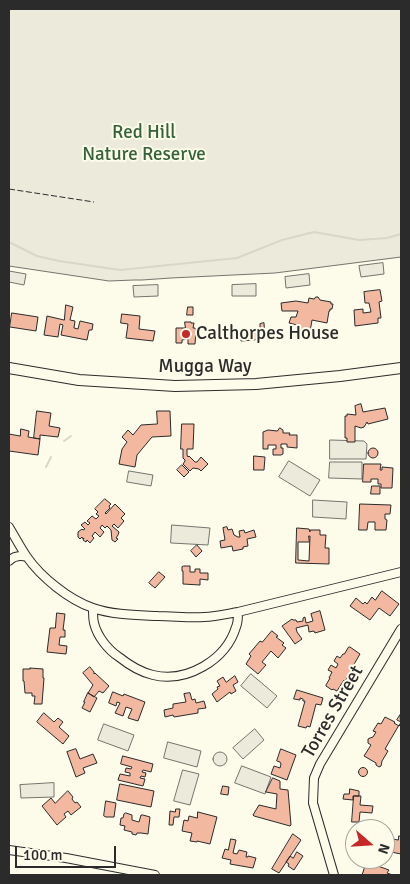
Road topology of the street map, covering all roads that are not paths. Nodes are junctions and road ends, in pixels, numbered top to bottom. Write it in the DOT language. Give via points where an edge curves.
graph roads {
  1 [pos="9,368"];
  2 [pos="401,368"];
  3 [pos="9,527"];
  4 [pos="27,557"];
  5 [pos="9,561"];
  6 [pos="401,572"];
  7 [pos="93,608"];
  8 [pos="238,612"];
  9 [pos="401,629"];
  10 [pos="9,850"];
  11 [pos="127,872"];
  12 [pos="155,875"];
  13 [pos="334,875"];
  1 -- 2 [label="main road, Mugga Way" via="79,380 175,386 256,384"];
  3 -- 4 [label="street"];
  4 -- 5 [label="street"];
  4 -- 7 [label="street" via="56,587"];
  6 -- 8 [label="street"];
  7 -- 8 [label="street" via="186,617"];
  7 -- 8 [label="street" via="94,624 112,653 139,670 167,676 185,674 219,656 230,642"];
  9 -- 13 [label="street, Torres Street" via="314,778 313,803"];
  10 -- 11 [label="street" via="66,858"];
  11 -- 12 [label="street"];
}
